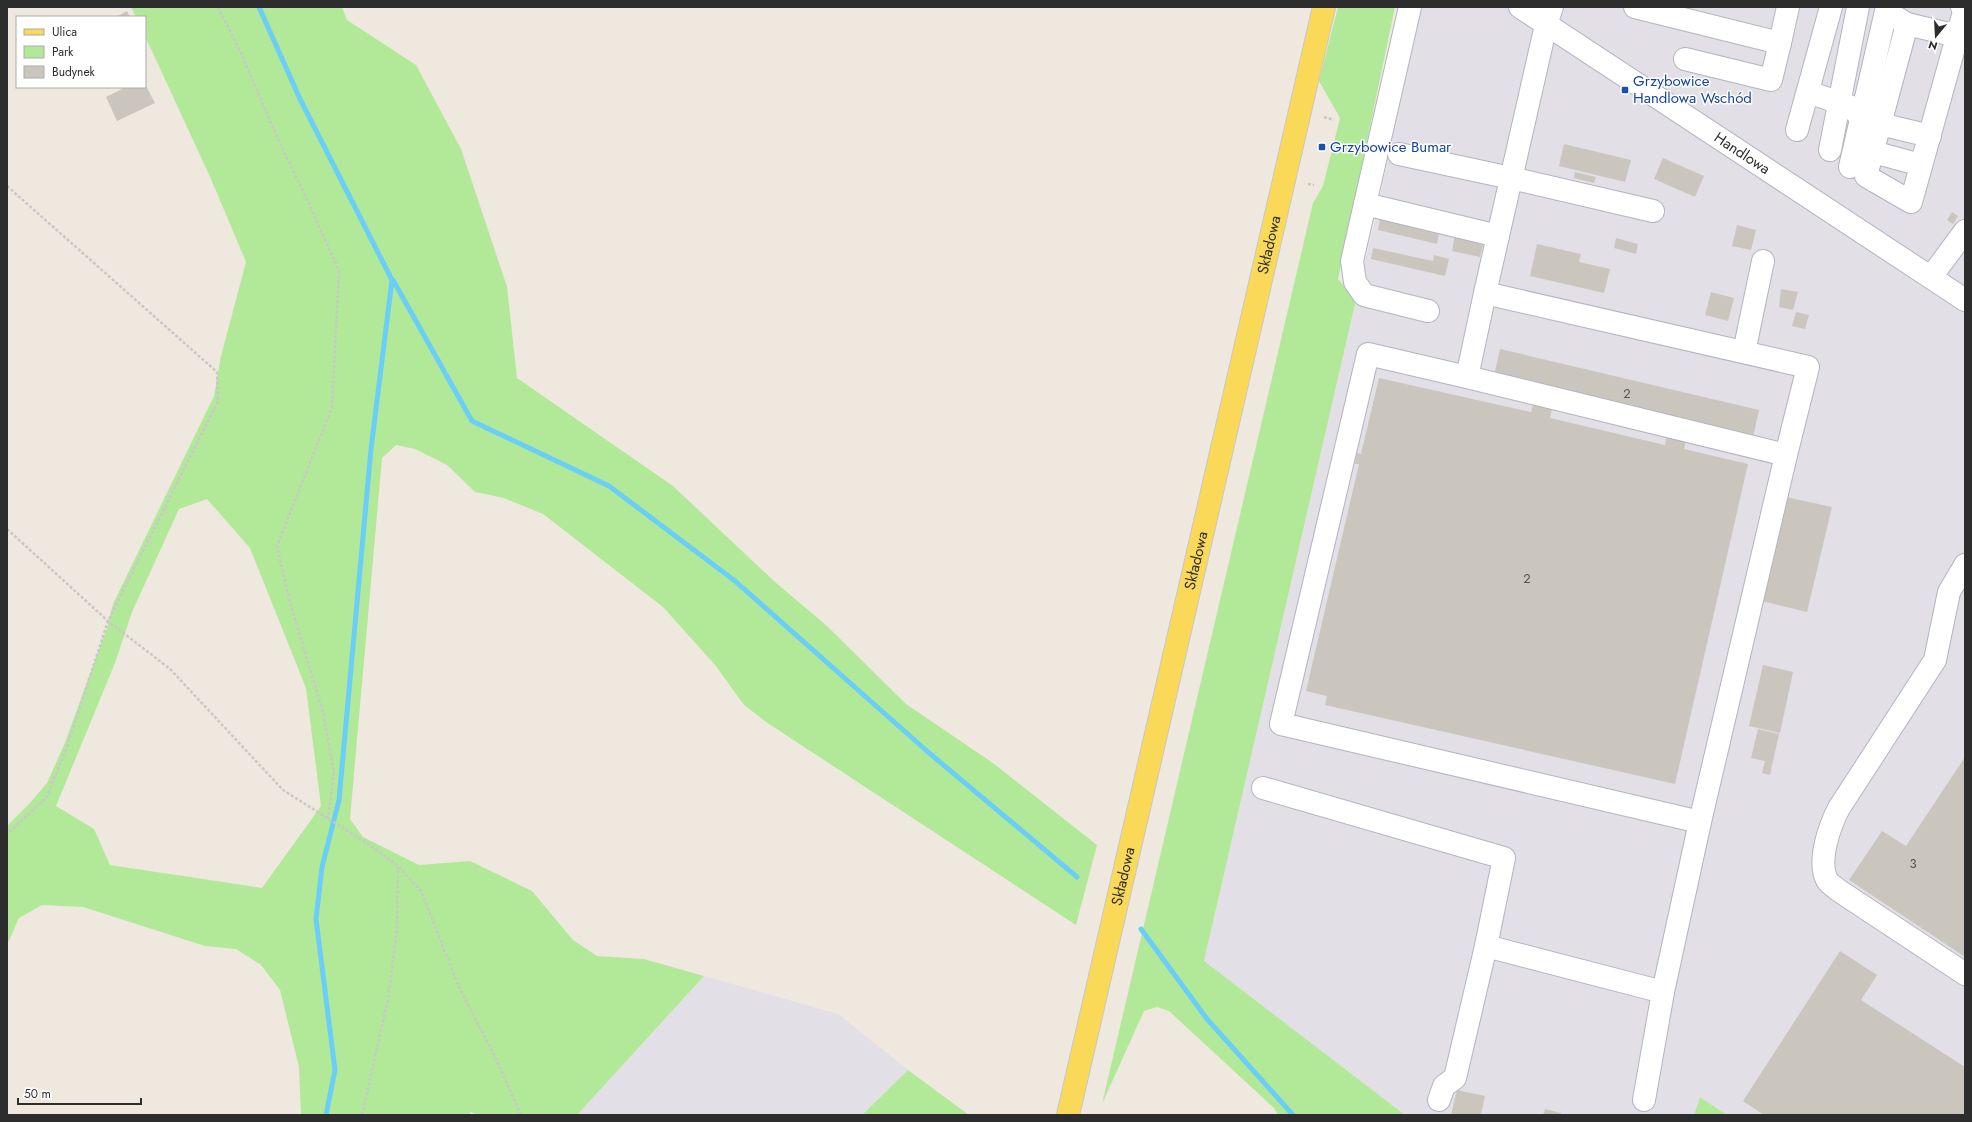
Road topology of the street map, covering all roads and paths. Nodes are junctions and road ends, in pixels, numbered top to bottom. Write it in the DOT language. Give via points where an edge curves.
graph roads {
  1 [pos="218,7"];
  2 [pos="1324,7"];
  3 [pos="1410,7"];
  4 [pos="1520,7"];
  5 [pos="1635,7"];
  6 [pos="1788,7"];
  7 [pos="1831,7"];
  8 [pos="1858,7"];
  9 [pos="1962,7"];
  10 [pos="1884,9"];
  11 [pos="1549,16"];
  12 [pos="1907,24"];
  13 [pos="1957,36"];
  14 [pos="1780,43"];
  15 [pos="1685,59"];
  16 [pos="1808,92"];
  17 [pos="1840,102"];
  18 [pos="1324,117"];
  19 [pos="1334,120"];
  20 [pos="1871,121"];
  21 [pos="1797,130"];
  22 [pos="1930,136"];
  23 [pos="1830,150"];
  24 [pos="1873,152"];
  25 [pos="1399,154"];
  26 [pos="1921,165"];
  27 [pos="1850,167"];
  28 [pos="1511,178"];
  29 [pos="1308,184"];
  30 [pos="1314,185"];
  31 [pos="7,186"];
  32 [pos="1365,204"];
  33 [pos="1653,211"];
  34 [pos="1965,231"];
  35 [pos="1498,236"];
  36 [pos="1763,261"];
  37 [pos="1931,278"];
  38 [pos="1485,293"];
  39 [pos="1965,300"];
  40 [pos="1428,311"];
  41 [pos="1744,352"];
  42 [pos="1466,377"];
  43 [pos="1786,455"];
  44 [pos="7,529"];
  45 [pos="1965,565"];
  46 [pos="108,621"];
  47 [pos="1263,788"];
  48 [pos="328,819"];
  49 [pos="1700,822"];
  50 [pos="7,834"];
  51 [pos="398,866"];
  52 [pos="1486,946"];
  53 [pos="1965,974"];
  54 [pos="1663,992"];
  55 [pos="1439,1100"];
  56 [pos="1644,1100"];
  57 [pos="362,1115"];
  58 [pos="521,1115"];
  59 [pos="1068,1115"];
  1 -- 48 [label="path" via="339,271 332,407 277,546 290,602 323,712 334,773"];
  2 -- 59 [label="main road, Składowa"];
  3 -- 32 [label="street"];
  4 -- 11 [label="street, Handlowa"];
  5 -- 14 [label="street"];
  6 -- 14 [label="street"];
  7 -- 16 [label="street"];
  8 -- 17 [label="street"];
  9 -- 13 [label="street" via="1964,12"];
  10 -- 12 [label="street"];
  10 -- 20 [label="street"];
  11 -- 28 [label="street"];
  11 -- 37 [label="street, Handlowa"];
  12 -- 13 [label="street"];
  12 -- 20 [label="street"];
  13 -- 22 [label="street"];
  14 -- 15 [label="street" via="1771,80"];
  16 -- 17 [label="street"];
  16 -- 21 [label="street"];
  17 -- 20 [label="street"];
  17 -- 23 [label="street"];
  18 -- 19 [label="path"];
  20 -- 22 [label="street"];
  20 -- 24 [label="street"];
  20 -- 27 [label="street"];
  22 -- 26 [label="street"];
  24 -- 26 [label="street"];
  24 -- 26 [label="street" via="1866,176 1911,202"];
  25 -- 28 [label="street"];
  28 -- 33 [label="street"];
  28 -- 35 [label="street"];
  29 -- 30 [label="path"];
  31 -- 46 [label="path" via="217,372 218,401"];
  32 -- 35 [label="street"];
  32 -- 40 [label="street" via="1352,261 1355,282 1364,295"];
  34 -- 37 [label="street"];
  35 -- 38 [label="street"];
  36 -- 41 [label="street"];
  37 -- 39 [label="street, Handlowa"];
  38 -- 41 [label="street"];
  38 -- 42 [label="street"];
  41 -- 43 [label="street" via="1808,366"];
  42 -- 43 [label="street"];
  42 -- 49 [label="street" via="1368,354 1281,724"];
  43 -- 49 [label="street"];
  44 -- 46 [label="path"];
  45 -- 53 [label="street" via="1949,592 1935,660 1839,808 1831,824 1824,867 1827,880 1838,890"];
  46 -- 48 [label="path" via="170,669 283,790"];
  46 -- 50 [label="path" via="66,750 46,798"];
  47 -- 52 [label="street" via="1504,858"];
  48 -- 51 [label="path"];
  49 -- 54 [label="street"];
  51 -- 57 [label="path" via="397,930 388,999"];
  51 -- 58 [label="path" via="421,891 458,985"];
  52 -- 54 [label="street"];
  52 -- 55 [label="street" via="1455,1078 1444,1086"];
  54 -- 56 [label="street"];
}
